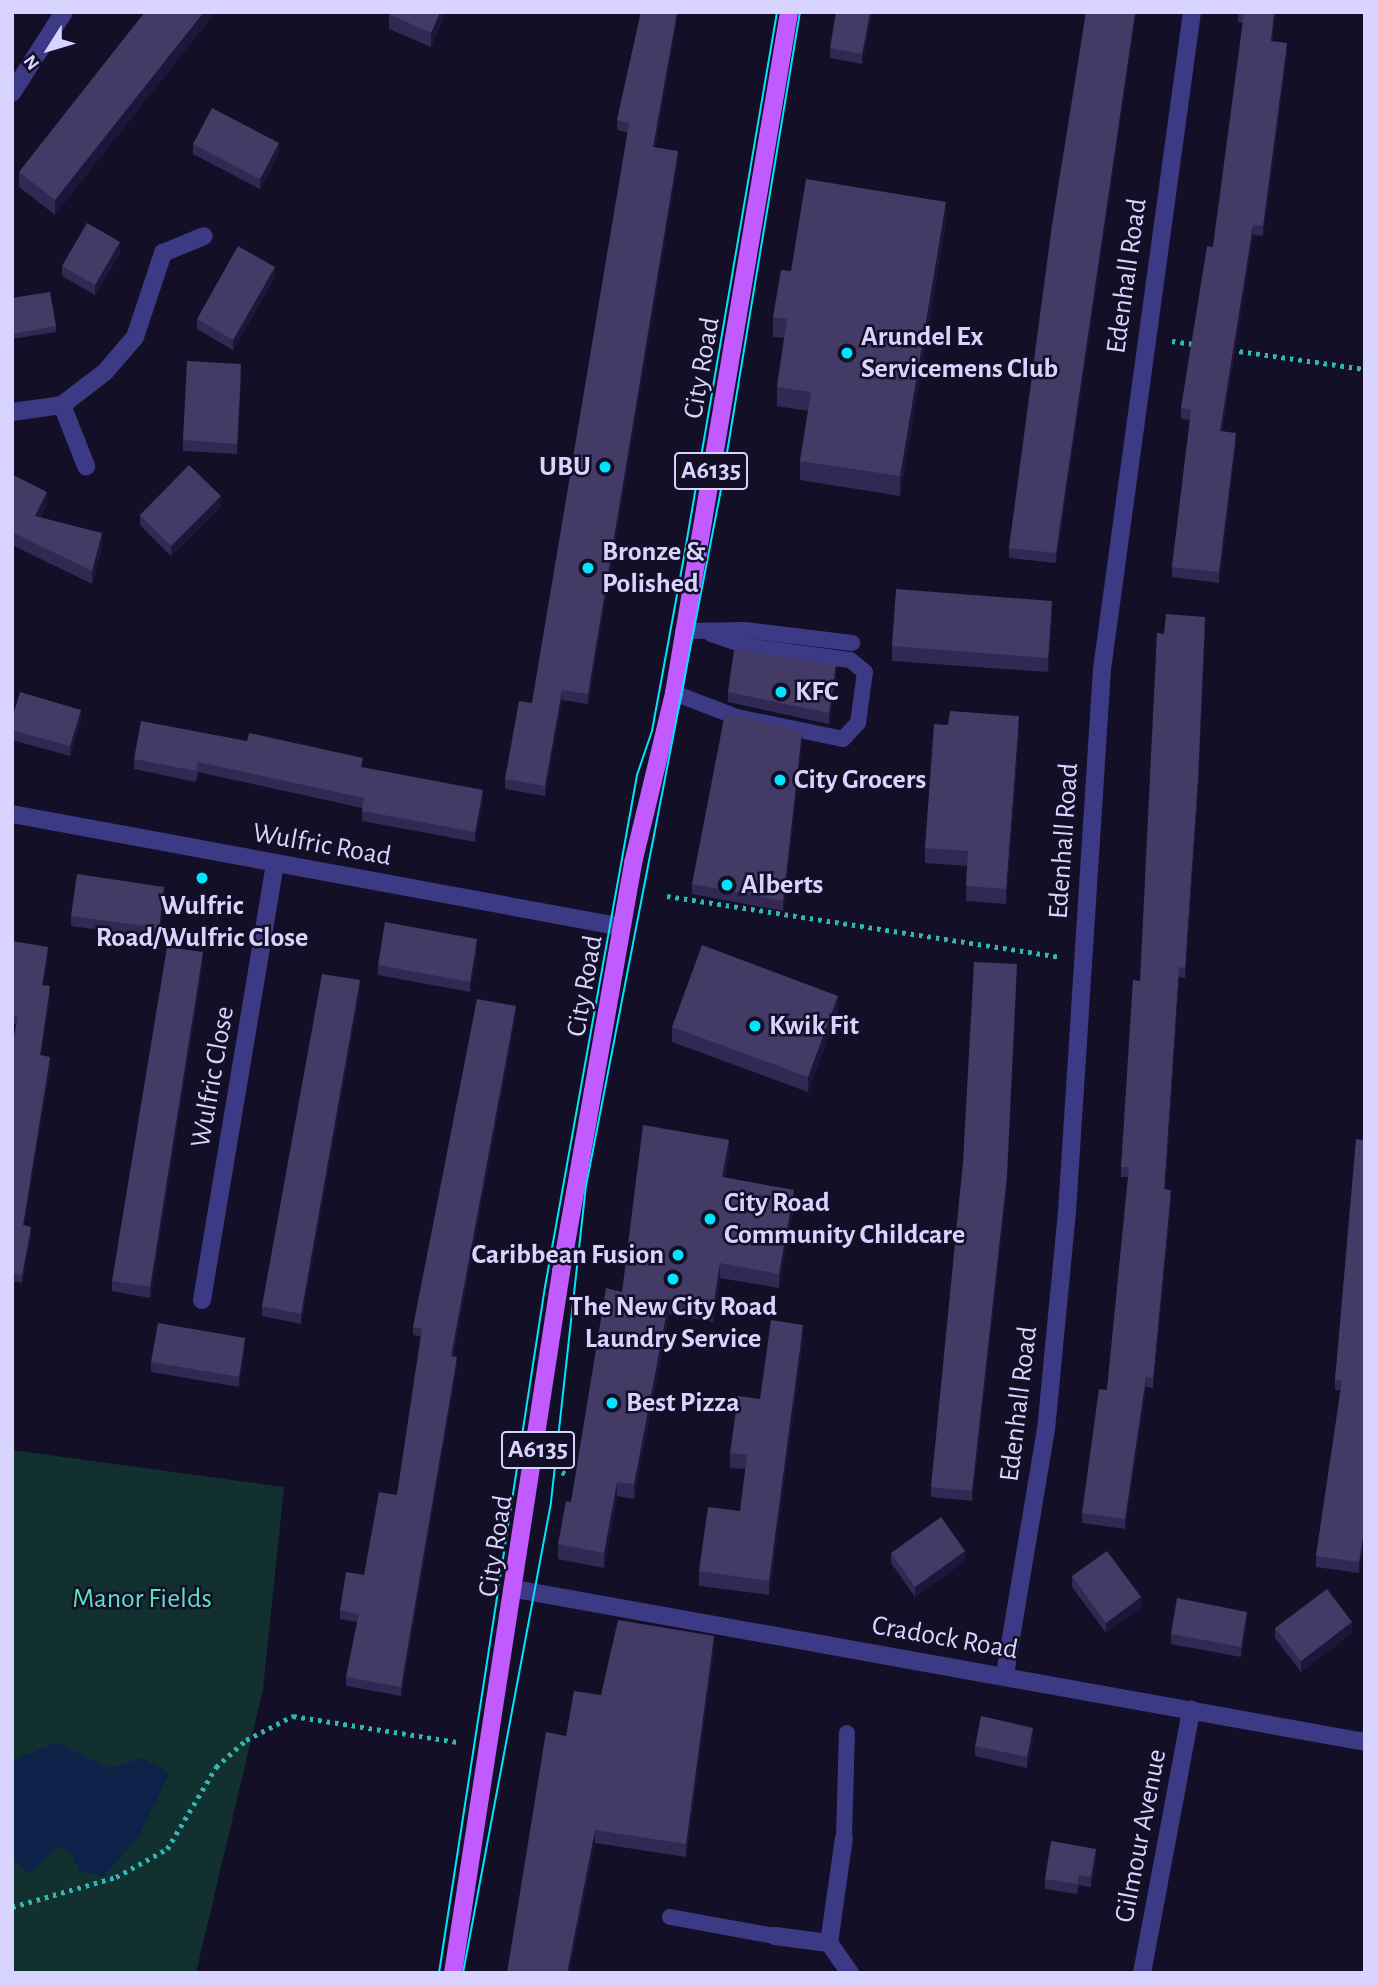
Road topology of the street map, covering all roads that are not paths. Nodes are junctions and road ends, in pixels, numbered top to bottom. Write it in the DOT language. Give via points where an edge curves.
graph roads {
  1 [pos="64,12"];
  2 [pos="789,12"];
  3 [pos="1192,12"];
  4 [pos="12,93"];
  5 [pos="204,236"];
  6 [pos="62,405"];
  7 [pos="12,412"];
  8 [pos="86,467"];
  9 [pos="683,631"];
  10 [pos="711,635"];
  11 [pos="852,643"];
  12 [pos="674,693"];
  13 [pos="12,814"];
  14 [pos="275,864"];
  15 [pos="622,927"];
  16 [pos="202,1300"];
  17 [pos="515,1589"];
  18 [pos="1005,1674"];
  19 [pos="1191,1710"];
  20 [pos="847,1733"];
  21 [pos="1365,1742"];
  22 [pos="844,1838"];
  23 [pos="670,1917"];
  24 [pos="775,1936"];
  25 [pos="830,1943"];
  26 [pos="453,1973"];
  27 [pos="850,1973"];
  28 [pos="1142,1973"];
  1 -- 4 [label="street"];
  2 -- 9 [label="main road, City Road / A6135"];
  3 -- 18 [label="street, Edenhall Road" via="1102,669 1067,1212 1046,1430"];
  5 -- 6 [label="street" via="163,253 135,337 105,372"];
  6 -- 7 [label="street"];
  6 -- 8 [label="street"];
  9 -- 10 [label="lane"];
  9 -- 12 [label="main road, City Road / A6135"];
  10 -- 11 [label="lane" via="745,630"];
  10 -- 12 [label="lane" via="746,646 850,660 865,673 858,723 843,739 737,717"];
  12 -- 15 [label="main road, City Road / A6135"];
  13 -- 14 [label="street, Wulfric Road"];
  14 -- 15 [label="street, Wulfric Road"];
  14 -- 16 [label="street, Wulfric Close"];
  15 -- 17 [label="main road, City Road / A6135" via="561,1272"];
  17 -- 18 [label="street, Cradock Road"];
  17 -- 26 [label="main road, City Road / A6135"];
  18 -- 19 [label="street, Cradock Road"];
  19 -- 21 [label="street, Cradock Road"];
  19 -- 28 [label="street, Gilmour Avenue"];
  20 -- 22 [label="lane"];
  22 -- 25 [label="street"];
  23 -- 24 [label="lane"];
  24 -- 25 [label="street"];
  25 -- 27 [label="street"];
}
